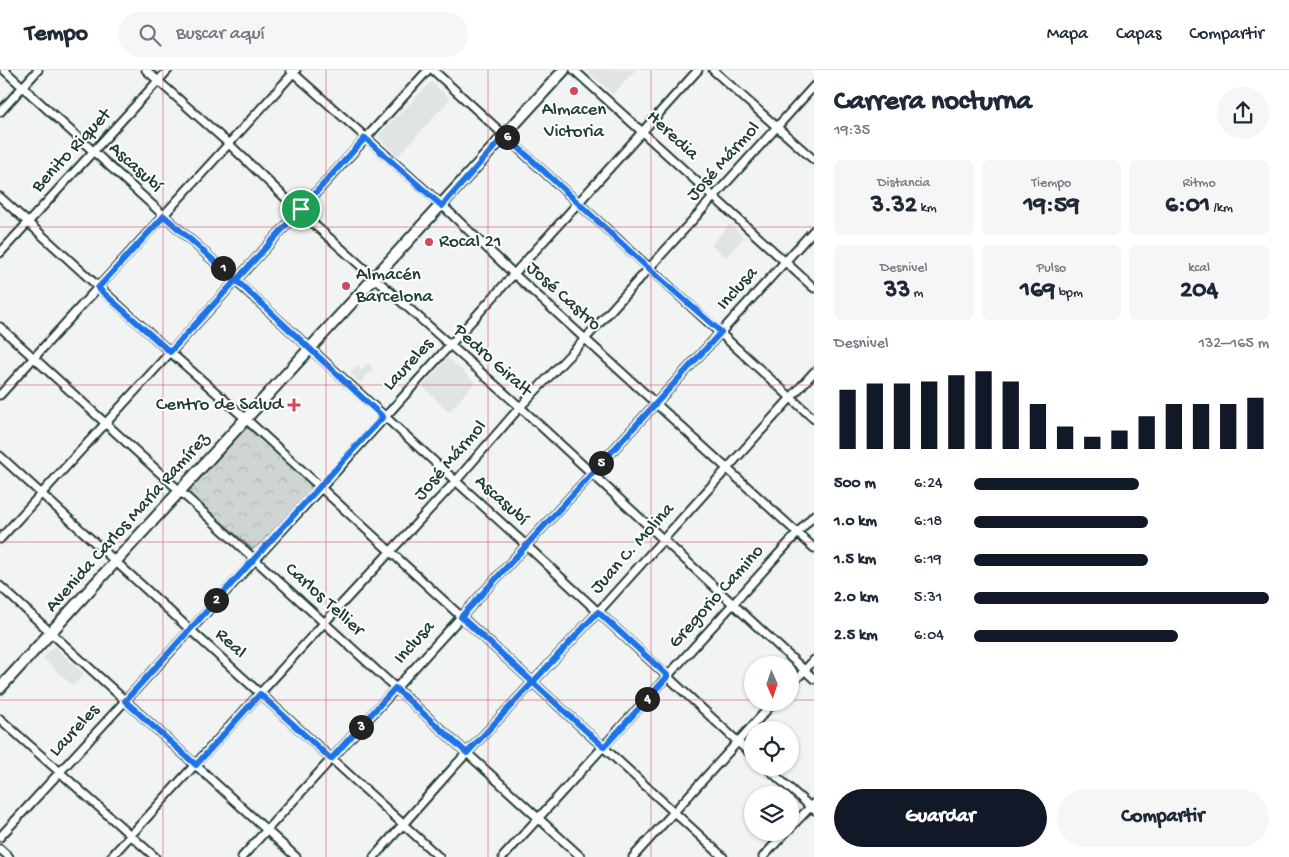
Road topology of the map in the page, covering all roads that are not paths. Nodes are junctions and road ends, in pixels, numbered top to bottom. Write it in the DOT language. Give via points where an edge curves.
graph roads {
  1 [pos="4,70"];
  2 [pos="38,70"];
  3 [pos="146,70"];
  4 [pos="168,70"];
  5 [pos="428,70"];
  6 [pos="433,70"];
  7 [pos="564,70"];
  8 [pos="574,70"];
  9 [pos="698,70"];
  10 [pos="713,70"];
  11 [pos="293,71"];
  12 [pos="158,81"];
  13 [pos="814,86"];
  14 [pos="22,87"];
  15 [pos="0,112"];
  16 [pos="776,128"];
  17 [pos="643,132"];
  18 [pos="505,135"];
  19 [pos="365,138"];
  20 [pos="229,144"];
  21 [pos="93,152"];
  22 [pos="814,160"];
  23 [pos="0,197"];
  24 [pos="714,197"];
  25 [pos="578,202"];
  26 [pos="442,206"];
  27 [pos="299,211"];
  28 [pos="164,216"];
  29 [pos="28,223"];
  30 [pos="814,230"];
  31 [pos="0,253"];
  32 [pos="785,262"];
  33 [pos="648,268"];
  34 [pos="514,274"];
  35 [pos="374,278"];
  36 [pos="236,280"];
  37 [pos="98,288"];
  38 [pos="814,288"];
  39 [pos="0,327"];
  40 [pos="721,332"];
  41 [pos="585,339"];
  42 [pos="449,345"];
  43 [pos="310,348"];
  44 [pos="170,352"];
  45 [pos="34,358"];
  46 [pos="814,372"];
  47 [pos="0,395"];
  48 [pos="791,397"];
  49 [pos="655,404"];
  50 [pos="520,407"];
  51 [pos="383,417"];
  52 [pos="246,419"];
  53 [pos="814,420"];
  54 [pos="105,423"];
  55 [pos="0,456"];
  56 [pos="727,468"];
  57 [pos="592,473"];
  58 [pos="456,482"];
  59 [pos="321,488"];
  60 [pos="180,491"];
  61 [pos="41,493"];
  62 [pos="814,515"];
  63 [pos="797,533"];
  64 [pos="663,538"];
  65 [pos="0,539"];
  66 [pos="526,545"];
  67 [pos="814,548"];
  68 [pos="391,552"];
  69 [pos="254,559"];
  70 [pos="116,562"];
  71 [pos="0,586"];
  72 [pos="733,605"];
  73 [pos="598,612"];
  74 [pos="461,617"];
  75 [pos="325,622"];
  76 [pos="190,629"];
  77 [pos="51,632"];
  78 [pos="814,660"];
  79 [pos="804,670"];
  80 [pos="668,676"];
  81 [pos="799,676"];
  82 [pos="814,679"];
  83 [pos="532,682"];
  84 [pos="0,688"];
  85 [pos="395,688"];
  86 [pos="260,694"];
  87 [pos="125,701"];
  88 [pos="766,711"];
  89 [pos="0,719"];
  90 [pos="738,742"];
  91 [pos="604,747"];
  92 [pos="744,748"];
  93 [pos="467,753"];
  94 [pos="331,759"];
  95 [pos="196,765"];
  96 [pos="60,771"];
  97 [pos="777,776"];
  98 [pos="813,806"];
  99 [pos="674,812"];
  100 [pos="538,818"];
  101 [pos="799,819"];
  102 [pos="403,824"];
  103 [pos="266,830"];
  104 [pos="131,835"];
  105 [pos="0,837"];
  106 [pos="778,841"];
  107 [pos="0,849"];
  108 [pos="9,857"];
  109 [pos="111,857"];
  110 [pos="155,857"];
  111 [pos="242,857"];
  112 [pos="296,857"];
  113 [pos="374,857"];
  114 [pos="438,857"];
  115 [pos="503,857"];
  116 [pos="581,857"];
  117 [pos="633,857"];
  118 [pos="723,857"];
  119 [pos="763,857"];
  1 -- 14 [label="street, Ascasubí"];
  2 -- 14 [label="street"];
  3 -- 12 [label="street, Pedro Giralt"];
  4 -- 12 [label="street, Benito Riquet"];
  5 -- 19 [label="street"];
  6 -- 18 [label="street"];
  7 -- 18 [label="main road, Avenida Carlos María Ramírez"];
  8 -- 17 [label="street, Heredia"];
  9 -- 17 [label="street, Laureles"];
  10 -- 16 [label="street"];
  11 -- 19 [label="street, José Castro"];
  11 -- 20 [label="street"];
  12 -- 20 [label="street, Pedro Giralt"];
  12 -- 21 [label="street, Benito Riquet"];
  13 -- 16 [label="street, José Mármol"];
  14 -- 15 [label="street"];
  14 -- 21 [label="street, Ascasubí"];
  16 -- 22 [label="street"];
  16 -- 24 [label="street, José Mármol"];
  17 -- 24 [label="street, Heredia"];
  17 -- 25 [label="street, Laureles"];
  18 -- 25 [label="street"];
  18 -- 26 [label="main road, Avenida Carlos María Ramírez"];
  19 -- 26 [label="street, José Castro"];
  19 -- 27 [label="street"];
  20 -- 27 [label="street, Pedro Giralt"];
  20 -- 28 [label="street"];
  21 -- 28 [label="street, Ascasubí"];
  21 -- 29 [label="street, Benito Riquet"];
  23 -- 29 [label="street"];
  24 -- 32 [label="street, Heredia"];
  24 -- 33 [label="street, José Mármol"];
  25 -- 33 [label="street"];
  25 -- 34 [label="street, Laureles"];
  26 -- 34 [label="street, José Castro"];
  26 -- 35 [label="main road, Avenida Carlos María Ramírez"];
  27 -- 35 [label="street, Pedro Giralt"];
  27 -- 36 [label="street"];
  28 -- 36 [label="street, Ascasubí"];
  28 -- 37 [label="street"];
  29 -- 31 [label="street, Benito Riquet"];
  29 -- 37 [label="street"];
  30 -- 32 [label="street, Inclusa"];
  32 -- 38 [label="street, Heredia"];
  32 -- 40 [label="street, Inclusa"];
  33 -- 40 [label="street"];
  33 -- 41 [label="street, José Mármol"];
  34 -- 41 [label="street, José Castro"];
  34 -- 42 [label="street, Laureles"];
  35 -- 42 [label="street, Pedro Giralt"];
  35 -- 43 [label="main road, Avenida Carlos María Ramírez"];
  36 -- 43 [label="street, Ascasubí"];
  36 -- 44 [label="street"];
  37 -- 44 [label="street"];
  37 -- 45 [label="street"];
  39 -- 45 [label="street, Carlos Tellier"];
  40 -- 48 [label="street"];
  40 -- 49 [label="street, Inclusa"];
  41 -- 49 [label="street, José Castro"];
  41 -- 50 [label="street, José Mármol"];
  42 -- 50 [label="street, Pedro Giralt"];
  42 -- 51 [label="street, Laureles"];
  43 -- 51 [label="street, Ascasubí"];
  43 -- 52 [label="main road, Avenida Carlos María Ramírez"];
  44 -- 52 [label="street"];
  44 -- 54 [label="street"];
  45 -- 47 [label="street"];
  45 -- 54 [label="street, Carlos Tellier"];
  46 -- 48 [label="street, Juan C. Molina"];
  48 -- 53 [label="street"];
  48 -- 56 [label="street, Juan C. Molina"];
  49 -- 56 [label="street, José Castro"];
  49 -- 57 [label="street, Inclusa"];
  50 -- 57 [label="street, Pedro Giralt"];
  50 -- 58 [label="street, José Mármol"];
  51 -- 58 [label="street, Ascasubí"];
  51 -- 59 [label="street, Laureles"];
  52 -- 59 [label="street"];
  52 -- 60 [label="main road, Avenida Carlos María Ramírez"];
  54 -- 60 [label="street, Carlos Tellier"];
  54 -- 61 [label="street"];
  55 -- 61 [label="street, Real"];
  56 -- 63 [label="street, José Castro"];
  56 -- 64 [label="street, Juan C. Molina"];
  57 -- 64 [label="street, Pedro Giralt"];
  57 -- 66 [label="street, Inclusa"];
  58 -- 66 [label="street, Ascasubí"];
  58 -- 68 [label="street, José Mármol"];
  59 -- 68 [label="street"];
  59 -- 69 [label="street, Laureles"];
  60 -- 69 [label="street, Carlos Tellier"];
  60 -- 70 [label="main road, Avenida Carlos María Ramírez"];
  61 -- 65 [label="street"];
  61 -- 70 [label="street, Real"];
  62 -- 63 [label="street, Gregorio Camino"];
  63 -- 67 [label="street, José Castro"];
  63 -- 72 [label="street, Gregorio Camino"];
  64 -- 72 [label="street, Pedro Giralt"];
  64 -- 73 [label="street, Juan C. Molina"];
  66 -- 73 [label="street, Ascasubí"];
  66 -- 74 [label="street, Inclusa"];
  68 -- 74 [label="street"];
  68 -- 75 [label="street, José Mármol"];
  69 -- 75 [label="street, Carlos Tellier"];
  69 -- 76 [label="street, Laureles"];
  70 -- 76 [label="street, Real"];
  70 -- 77 [label="main road, Avenida Carlos María Ramírez"];
  71 -- 77 [label="street"];
  72 -- 79 [label="street, Pedro Giralt"];
  72 -- 80 [label="street, Gregorio Camino"];
  73 -- 80 [label="street, Ascasubí"];
  73 -- 83 [label="street, Juan C. Molina"];
  74 -- 83 [label="street"];
  74 -- 85 [label="street, Inclusa"];
  75 -- 85 [label="street, Carlos Tellier"];
  75 -- 86 [label="street, José Mármol"];
  76 -- 86 [label="street, Real"];
  76 -- 87 [label="street, Laureles"];
  77 -- 84 [label="main road, Avenida Carlos María Ramírez"];
  77 -- 87 [label="street"];
  78 -- 79 [label="street"];
  79 -- 81 [label="street"];
  79 -- 82 [label="street, Pedro Giralt"];
  80 -- 90 [label="street, Ascasubí"];
  80 -- 91 [label="street, Gregorio Camino"];
  83 -- 91 [label="street"];
  83 -- 93 [label="street, Juan C. Molina"];
  85 -- 93 [label="street, Carlos Tellier"];
  85 -- 94 [label="street, Inclusa"];
  86 -- 94 [label="street, Real"];
  86 -- 95 [label="street, José Mármol"];
  87 -- 95 [label="street"];
  87 -- 96 [label="street, Laureles"];
  88 -- 90 [label="street"];
  89 -- 96 [label="street"];
  90 -- 92 [label="street, Ascasubí"];
  90 -- 99 [label="street"];
  91 -- 99 [label="street"];
  91 -- 100 [label="street, Gregorio Camino"];
  93 -- 100 [label="street, Carlos Tellier"];
  93 -- 102 [label="street, Juan C. Molina"];
  94 -- 102 [label="street, Real"];
  94 -- 103 [label="street, Inclusa"];
  95 -- 103 [label="street"];
  95 -- 104 [label="street, José Mármol"];
  96 -- 104 [label="street"];
  96 -- 105 [label="street, Laureles"];
  97 -- 98 [label="street"];
  98 -- 101 [label="street"];
  99 -- 117 [label="street"];
  99 -- 118 [label="street"];
  100 -- 115 [label="street, Gregorio Camino"];
  100 -- 116 [label="street, Carlos Tellier"];
  102 -- 113 [label="street, Juan C. Molina"];
  102 -- 114 [label="street, Real"];
  103 -- 111 [label="street, Inclusa"];
  103 -- 112 [label="street"];
  104 -- 109 [label="street, José Mármol"];
  104 -- 110 [label="street"];
  106 -- 119 [label="street"];
  107 -- 108 [label="street"];
}
